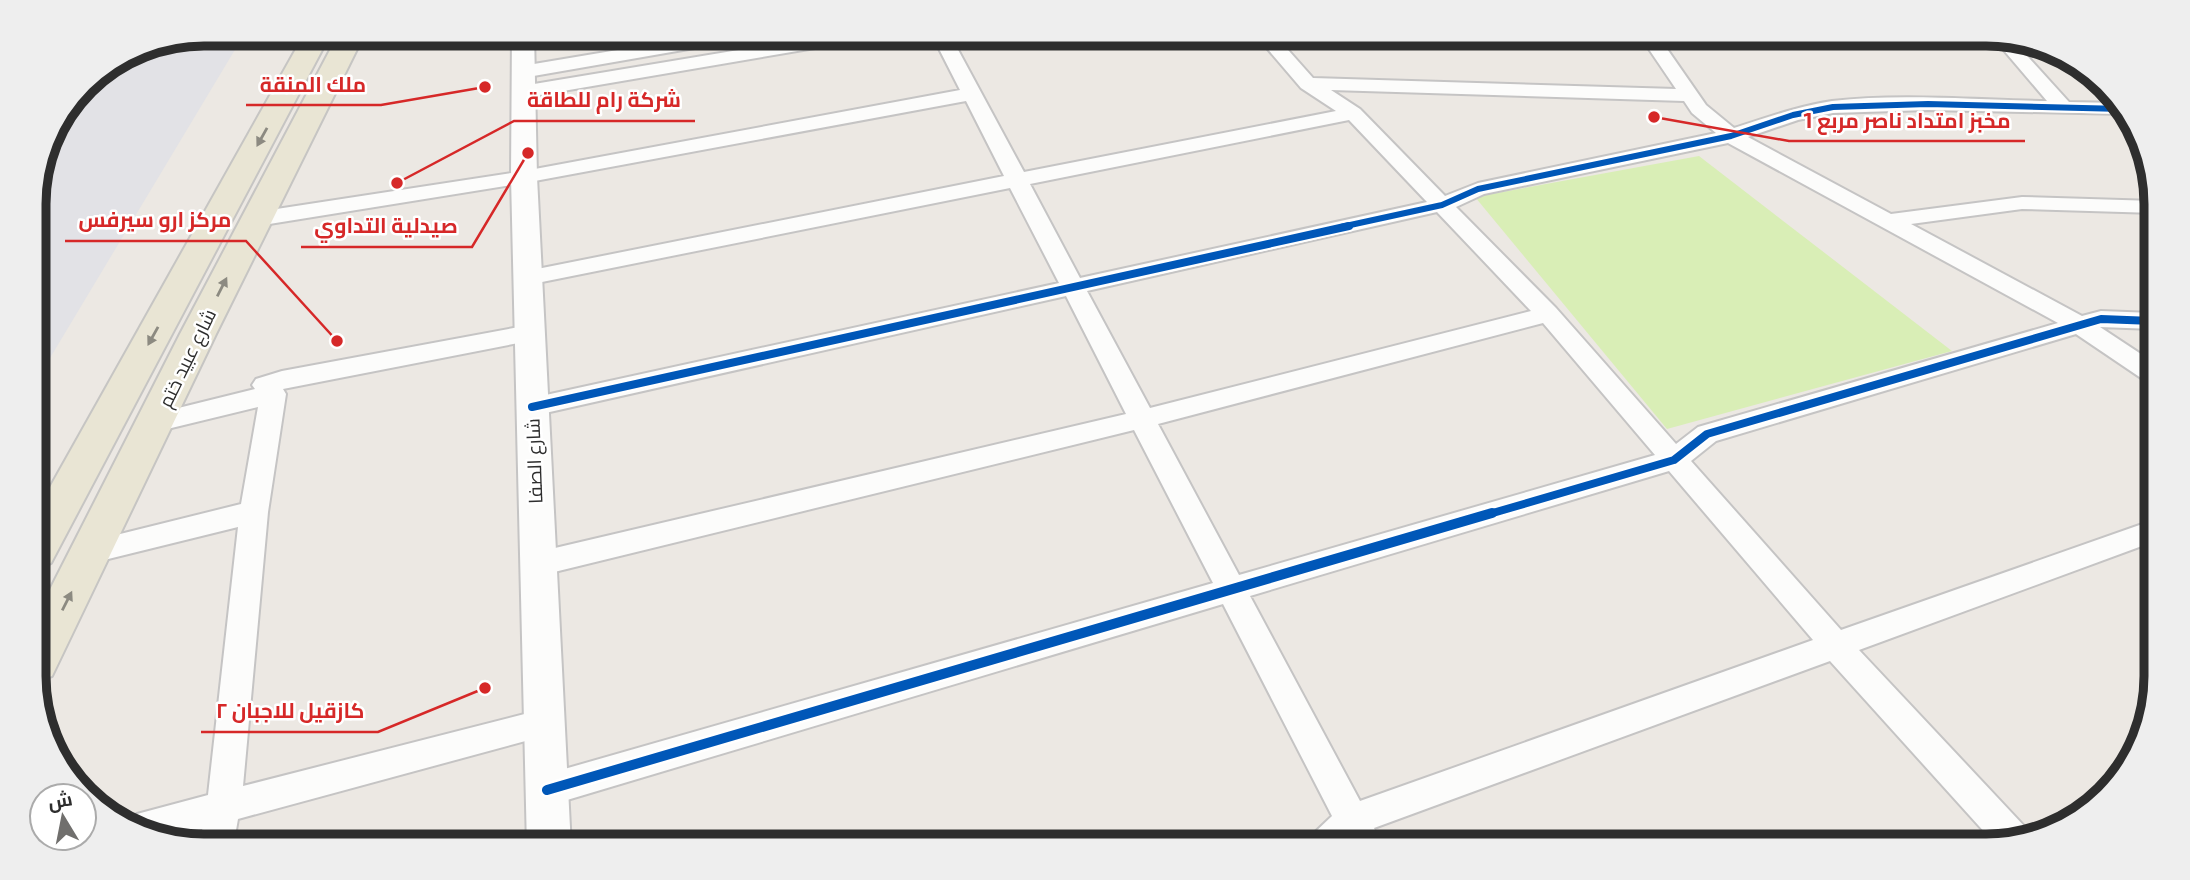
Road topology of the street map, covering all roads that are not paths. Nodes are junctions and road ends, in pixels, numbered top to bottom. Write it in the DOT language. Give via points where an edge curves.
graph roads {
  1 [pos="334,46"];
  2 [pos="335,46"];
  3 [pos="523,46"];
  4 [pos="691,46"];
  5 [pos="781,46"];
  6 [pos="947,46"];
  7 [pos="1275,46"];
  8 [pos="1656,46"];
  9 [pos="2009,47"];
  10 [pos="522,82"];
  11 [pos="1308,84"];
  12 [pos="972,94"];
  13 [pos="1688,95"];
  14 [pos="2063,107"];
  15 [pos="2112,108"];
  16 [pos="1353,113"];
  17 [pos="1731,136"];
  18 [pos="524,177"];
  19 [pos="1017,180"];
  20 [pos="1442,205"];
  21 [pos="2144,207"];
  22 [pos="257,219"];
  23 [pos="1887,221"];
  24 [pos="527,278"];
  25 [pos="1072,286"];
  26 [pos="1548,314"];
  27 [pos="2144,321"];
  28 [pos="2081,326"];
  29 [pos="530,333"];
  30 [pos="2144,369"];
  31 [pos="273,394"];
  32 [pos="532,407"];
  33 [pos="1142,419"];
  34 [pos="155,423"];
  35 [pos="1674,460"];
  36 [pos="254,512"];
  37 [pos="46,534"];
  38 [pos="2144,534"];
  39 [pos="92,552"];
  40 [pos="538,564"];
  41 [pos="1232,591"];
  42 [pos="46,642"];
  43 [pos="1835,645"];
  44 [pos="544,723"];
  45 [pos="547,790"];
  46 [pos="224,806"];
  47 [pos="152,826"];
  48 [pos="1359,833"];
  49 [pos="2007,833"];
  50 [pos="219,834"];
  51 [pos="549,834"];
  1 -- 37 [label="main road, شارع عبيد ختم, one-way"];
  2 -- 22 [label="main road, شارع عبيد ختم"];
  3 -- 10 [label="street, شارع الصفا"];
  4 -- 10 [label="street"];
  5 -- 10 [label="street"];
  6 -- 12 [label="street"];
  7 -- 11 [label="street"];
  8 -- 13 [label="street"];
  9 -- 14 [label="street"];
  10 -- 18 [label="street, شارع الصفا"];
  11 -- 13 [label="street"];
  11 -- 16 [label="street"];
  12 -- 18 [label="street"];
  12 -- 19 [label="street"];
  13 -- 17 [label="street"];
  14 -- 15 [label="street"];
  14 -- 17 [label="street" via="1833,107"];
  16 -- 19 [label="street"];
  16 -- 20 [label="street"];
  17 -- 20 [label="street" via="1478,189"];
  17 -- 23 [label="street"];
  18 -- 22 [label="street"];
  18 -- 24 [label="street, شارع الصفا"];
  19 -- 24 [label="street"];
  19 -- 25 [label="street"];
  20 -- 25 [label="street"];
  20 -- 26 [label="street"];
  21 -- 23 [label="street" via="2022,204"];
  34 -- 22 [label="main road, شارع عبيد ختم, one-way"];
  23 -- 28 [label="street"];
  24 -- 29 [label="street, شارع الصفا"];
  25 -- 32 [label="street"];
  25 -- 33 [label="street"];
  26 -- 33 [label="street"];
  26 -- 35 [label="street"];
  27 -- 28 [label="street" via="2101,319"];
  28 -- 30 [label="street"];
  28 -- 35 [label="street" via="1707,434"];
  29 -- 31 [label="street" via="265,385"];
  29 -- 32 [label="street, شارع الصفا"];
  31 -- 34 [label="street"];
  31 -- 36 [label="street"];
  32 -- 40 [label="street, شارع الصفا"];
  33 -- 40 [label="street"];
  33 -- 41 [label="street"];
  34 -- 39 [label="main road, شارع عبيد ختم"];
  35 -- 41 [label="street"];
  35 -- 43 [label="street"];
  36 -- 39 [label="street"];
  36 -- 46 [label="street"];
  38 -- 43 [label="street"];
  42 -- 39 [label="main road, شارع عبيد ختم, one-way"];
  40 -- 44 [label="street, شارع الصفا"];
  41 -- 45 [label="street"];
  41 -- 48 [label="street"];
  43 -- 48 [label="street"];
  43 -- 49 [label="street"];
  44 -- 45 [label="street, شارع الصفا"];
  44 -- 46 [label="street"];
  45 -- 51 [label="street, شارع الصفا"];
  46 -- 47 [label="street"];
  46 -- 50 [label="street"];
}
